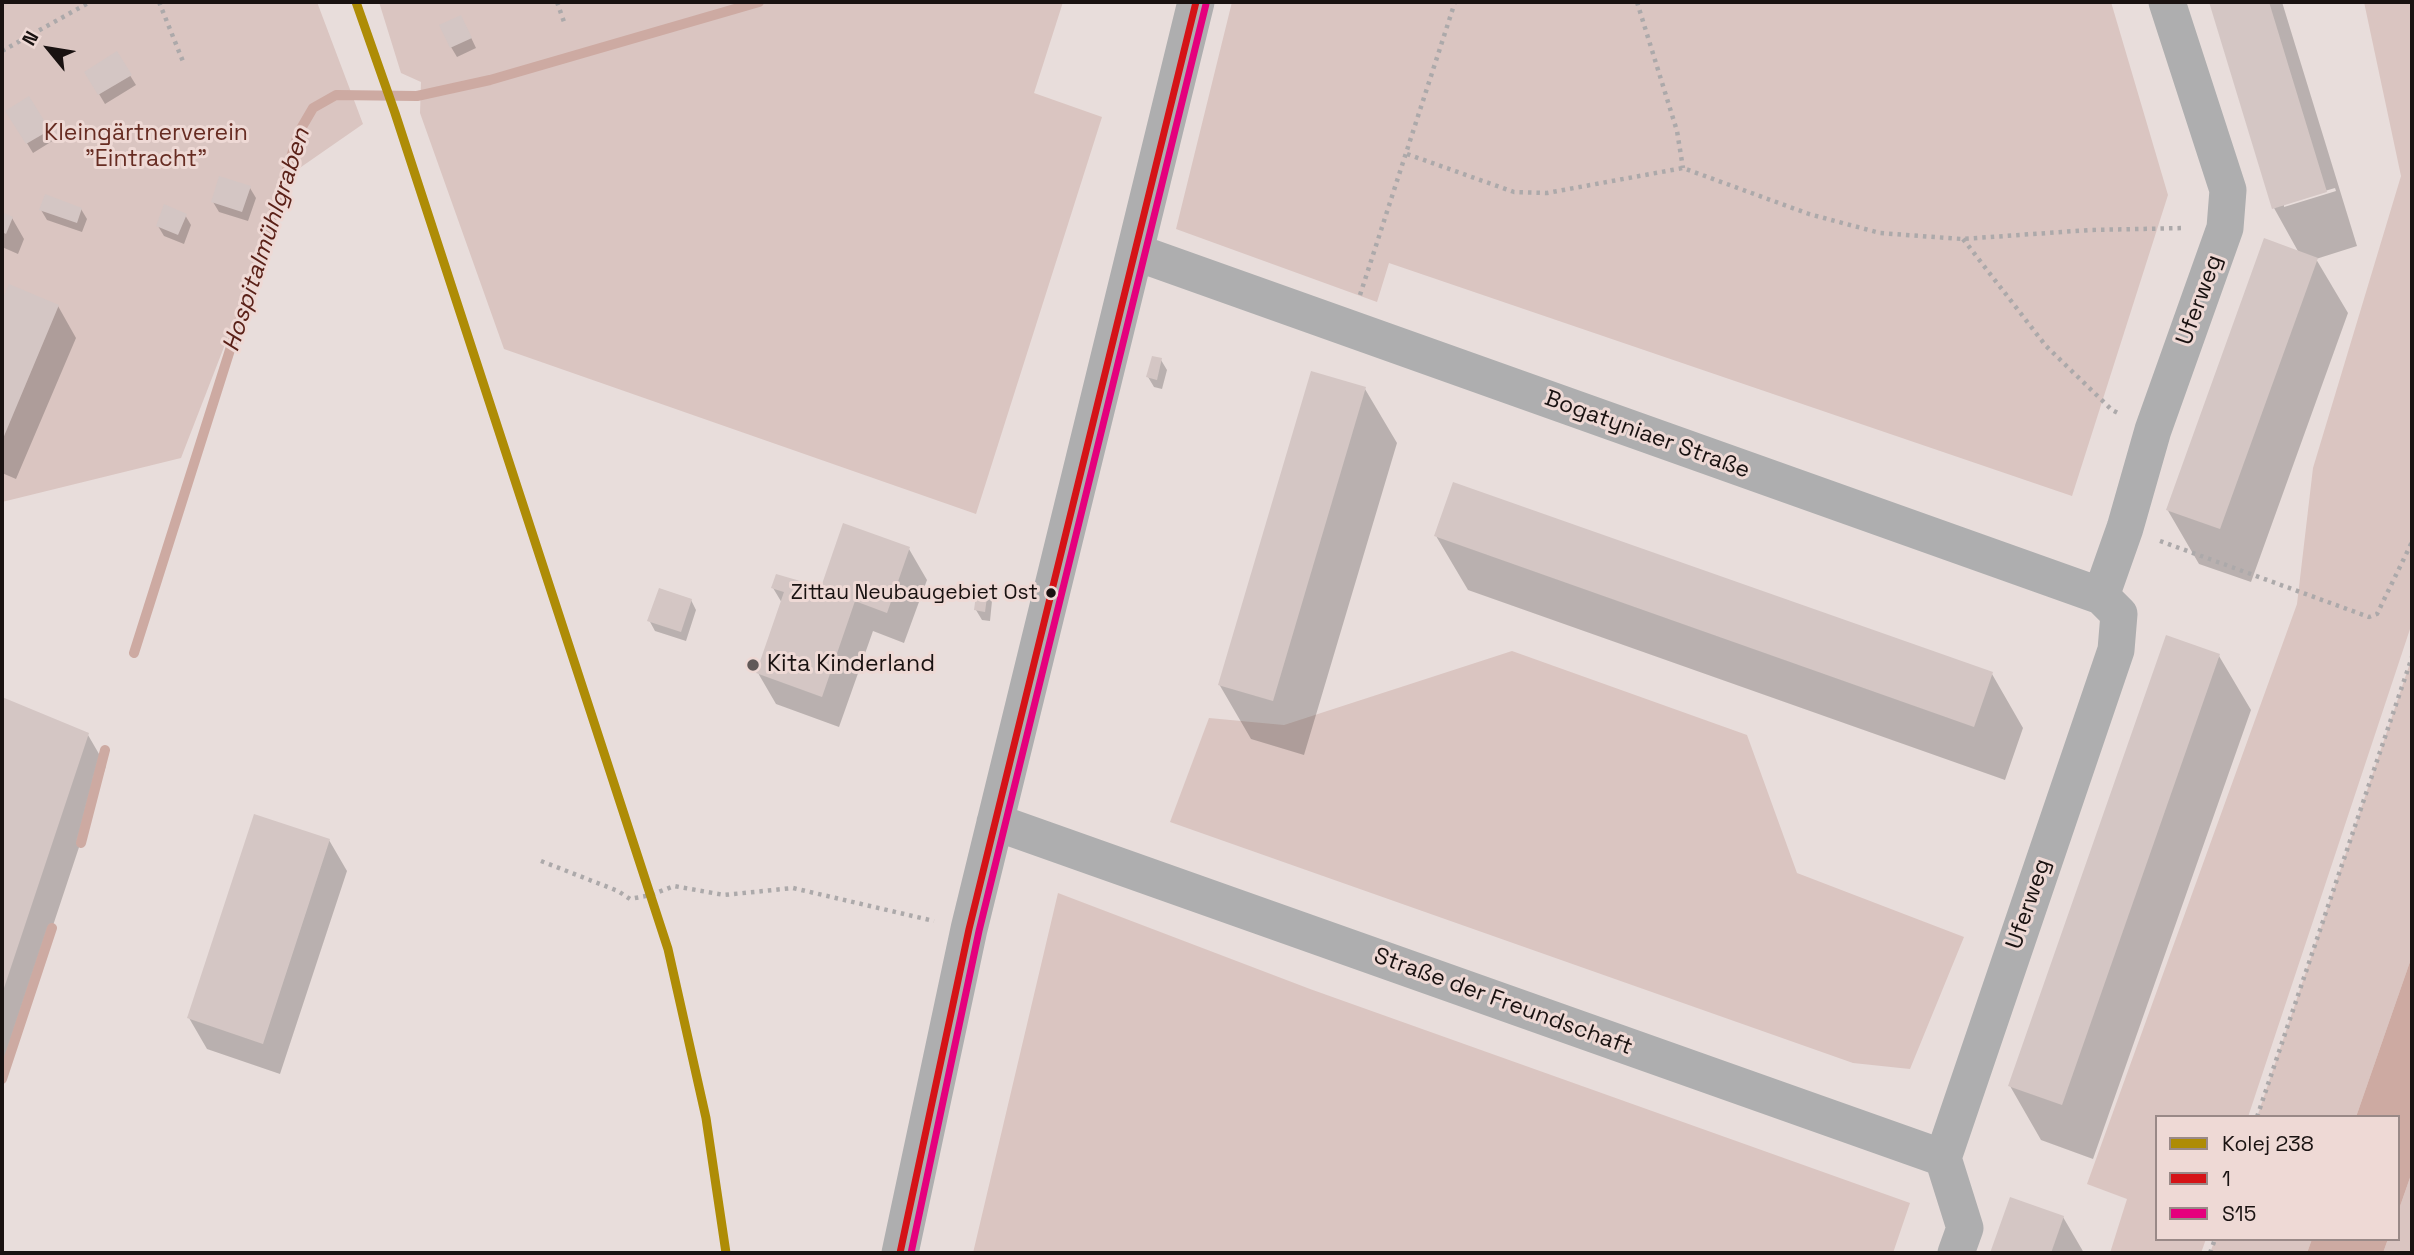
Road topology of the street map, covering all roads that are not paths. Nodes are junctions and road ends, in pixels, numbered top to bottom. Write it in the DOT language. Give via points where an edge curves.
graph roads {
  1 [pos="1196,2"];
  2 [pos="2167,2"];
  3 [pos="1135,252"];
  4 [pos="2101,596"];
  5 [pos="995,822"];
  6 [pos="1942,1158"];
  7 [pos="1960,1240"];
  8 [pos="901,1253"];
  1 -- 3 [label="street"];
  2 -- 4 [label="street, Uferweg" via="2228,190 2225,228 2153,430"];
  3 -- 4 [label="street, Bogatyniaer Straße"];
  3 -- 5 [label="street"];
  4 -- 6 [label="street, Uferweg" via="2119,614 2116,650"];
  5 -- 6 [label="street, Straße der Freundschaft"];
  5 -- 8 [label="street"];
  6 -- 7 [label="street"];
}
